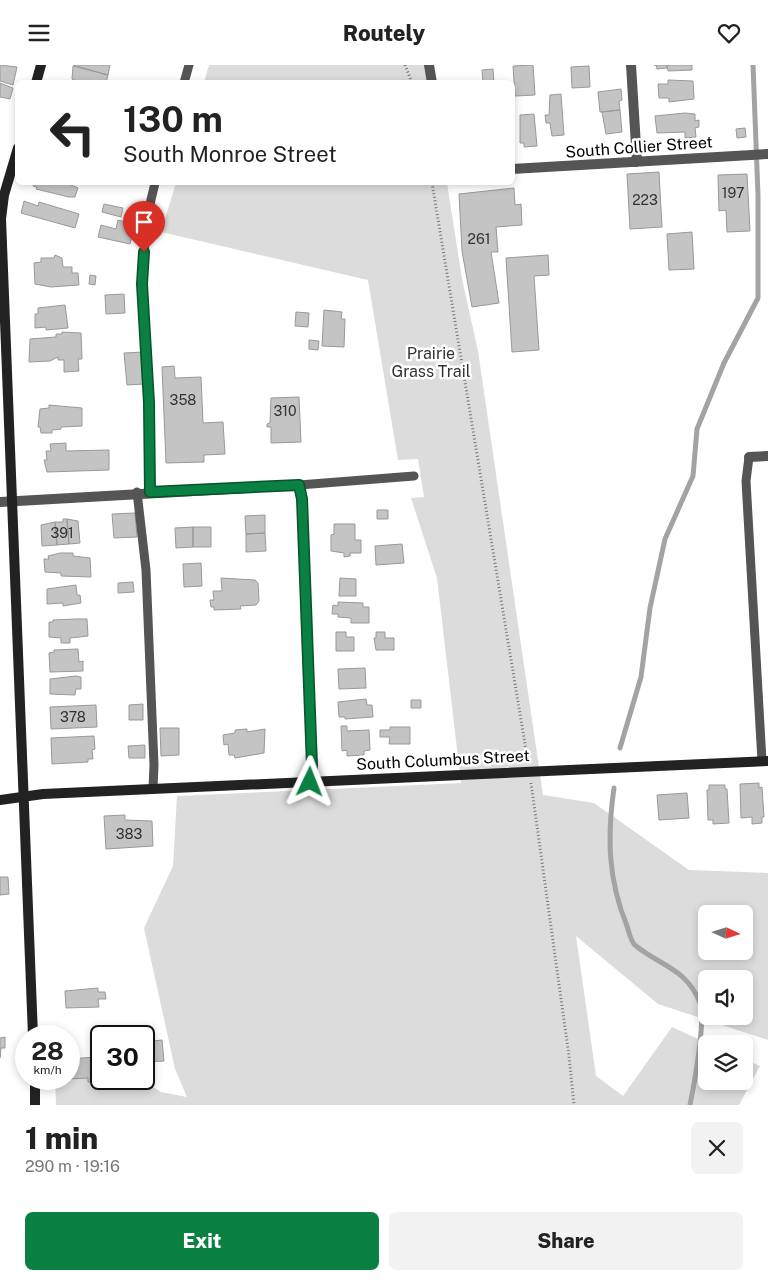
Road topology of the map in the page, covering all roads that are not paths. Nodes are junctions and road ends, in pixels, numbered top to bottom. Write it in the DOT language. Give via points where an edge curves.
graph roads {
  1 [pos="41,65"];
  2 [pos="189,65"];
  3 [pos="429,65"];
  4 [pos="631,65"];
  5 [pos="37,80"];
  6 [pos="185,80"];
  7 [pos="432,80"];
  8 [pos="766,154"];
  9 [pos="15,158"];
  10 [pos="637,162"];
  11 [pos="515,169"];
  12 [pos="155,185"];
  13 [pos="768,456"];
  14 [pos="749,457"];
  15 [pos="414,476"];
  16 [pos="299,485"];
  17 [pos="137,492"];
  18 [pos="150,492"];
  19 [pos="11,501"];
  20 [pos="0,502"];
  21 [pos="765,761"];
  22 [pos="310,782"];
  23 [pos="152,789"];
  24 [pos="23,796"];
  25 [pos="0,801"];
  26 [pos="33,1025"];
  27 [pos="35,1090"];
  28 [pos="35,1105"];
  1 -- 5 [label="street"];
  2 -- 6 [label="lane"];
  3 -- 7 [label="street"];
  4 -- 10 [label="street"];
  8 -- 10 [label="street, South Collier Street"];
  9 -- 19 [label="street" via="1,219"];
  10 -- 11 [label="street, South Collier Street"];
  12 -- 18 [label="lane" via="146,232 142,284"];
  13 -- 14 [label="street"];
  14 -- 21 [label="lane" via="746,481"];
  15 -- 16 [label="lane"];
  16 -- 18 [label="street"];
  16 -- 22 [label="street" via="312,766"];
  17 -- 18 [label="street"];
  17 -- 19 [label="street"];
  17 -- 23 [label="lane" via="146,569 154,765"];
  19 -- 20 [label="street"];
  19 -- 24 [label="street"];
  21 -- 22 [label="street, South Columbus Street"];
  22 -- 23 [label="street, South Columbus Street"];
  23 -- 24 [label="street, South Columbus Street"];
  24 -- 25 [label="street, South Columbus Street"];
  24 -- 26 [label="street"];
  27 -- 28 [label="street"];
}
